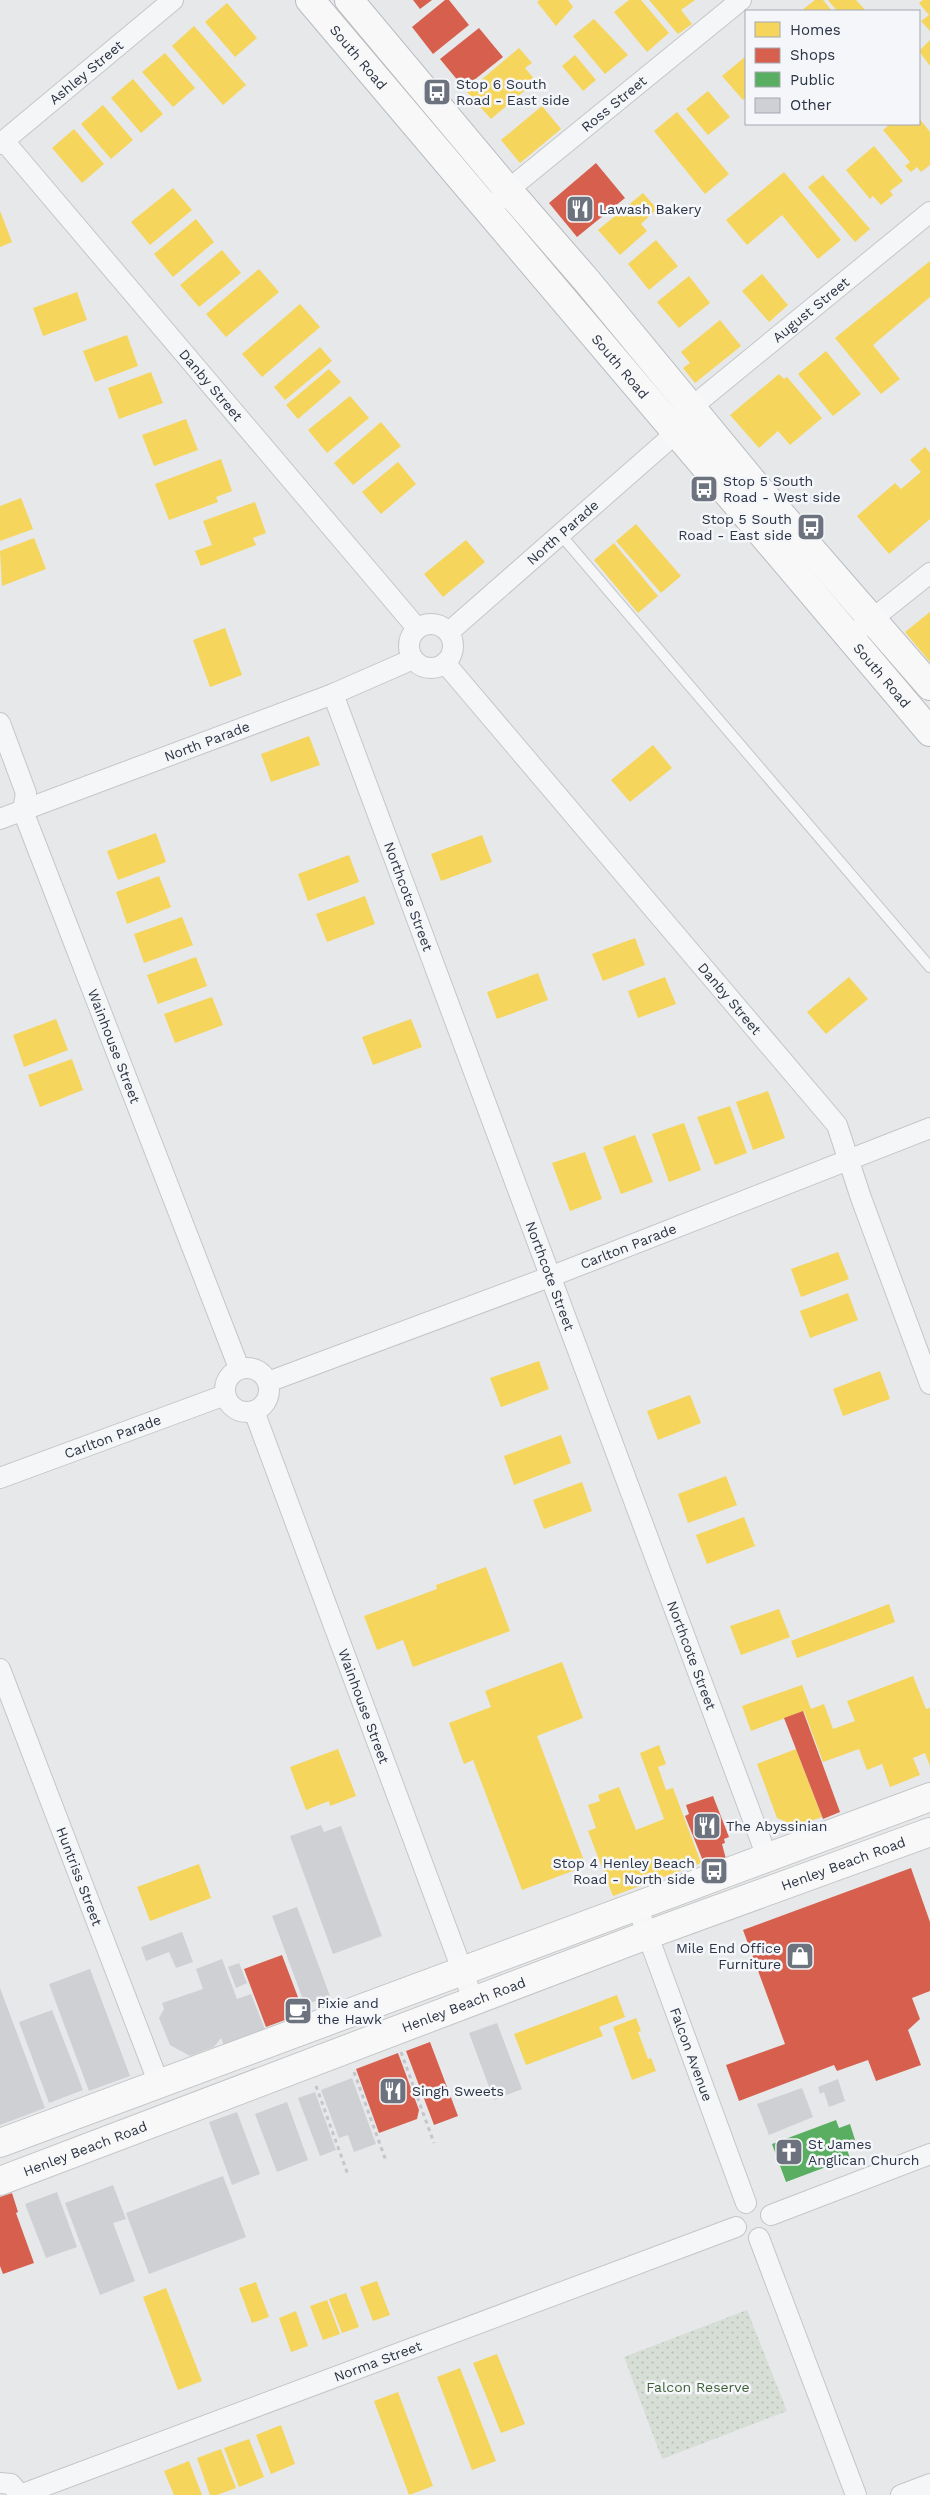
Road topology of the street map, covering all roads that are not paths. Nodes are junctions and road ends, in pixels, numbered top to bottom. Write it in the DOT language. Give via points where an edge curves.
graph roads {
  1 [pos="173,0"];
  2 [pos="310,0"];
  3 [pos="349,0"];
  4 [pos="741,0"];
  5 [pos="2,143"];
  6 [pos="498,200"];
  7 [pos="930,212"];
  8 [pos="693,406"];
  9 [pos="677,432"];
  10 [pos="560,534"];
  11 [pos="930,573"];
  12 [pos="874,620"];
  13 [pos="417,628"];
  14 [pos="449,632"];
  15 [pos="849,636"];
  16 [pos="413,659"];
  17 [pos="445,663"];
  18 [pos="930,686"];
  19 [pos="333,694"];
  20 [pos="0,722"];
  21 [pos="930,732"];
  22 [pos="23,811"];
  23 [pos="0,819"];
  24 [pos="930,967"];
  25 [pos="930,1128"];
  26 [pos="848,1158"];
  27 [pos="552,1276"];
  28 [pos="239,1368"];
  29 [pos="268,1382"];
  30 [pos="930,1384"];
  31 [pos="225,1395"];
  32 [pos="254,1410"];
  33 [pos="0,1478"];
  34 [pos="0,1669"];
  35 [pos="930,1796"];
  36 [pos="930,1832"];
  37 [pos="767,1857"];
  38 [pos="637,1906"];
  39 [pos="647,1935"];
  40 [pos="462,1971"];
  41 [pos="474,2002"];
  42 [pos="159,2084"];
  43 [pos="0,2143"];
  44 [pos="930,2154"];
  45 [pos="0,2182"];
  46 [pos="746,2203"];
  47 [pos="771,2214"];
  48 [pos="736,2227"];
  49 [pos="759,2238"];
  50 [pos="0,2483"];
  51 [pos="930,2484"];
  52 [pos="20,2495"];
  53 [pos="856,2495"];
  54 [pos="901,2495"];
  1 -- 5 [label="street, Ashley Street"];
  2 -- 6 [label="main road, South Road"];
  3 -- 6 [label="main road, South Road"];
  4 -- 6 [label="street, Ross Street"];
  5 -- 13 [label="street, Danby Street"];
  6 -- 8 [label="main road, South Road"];
  6 -- 9 [label="main road, South Road"];
  7 -- 8 [label="street, August Street"];
  8 -- 9 [label="street, August Street"];
  8 -- 12 [label="main road, South Road" via="757,487"];
  9 -- 10 [label="street, North Parade"];
  9 -- 15 [label="main road, South Road"];
  10 -- 14 [label="street, North Parade"];
  10 -- 24 [label="lane"];
  11 -- 12 [label="street"];
  12 -- 15 [label="street"];
  12 -- 18 [label="main road, South Road"];
  13 -- 14 [label="street" via="430,623"];
  13 -- 16 [label="street" via="408,646"];
  14 -- 17 [label="street" via="453,648"];
  15 -- 21 [label="main road, South Road"];
  16 -- 17 [label="street" via="420,666 431,668"];
  16 -- 19 [label="street, North Parade"];
  17 -- 26 [label="street, Danby Street" via="838,1125"];
  19 -- 22 [label="street, North Parade"];
  19 -- 27 [label="street, Northcote Street"];
  20 -- 22 [label="street, Wainhouse Street" via="26,793"];
  22 -- 23 [label="street, North Parade"];
  22 -- 28 [label="street, Wainhouse Street"];
  25 -- 26 [label="street, Carlton Parade"];
  26 -- 27 [label="street, Carlton Parade"];
  26 -- 30 [label="street, Danby Street"];
  27 -- 29 [label="street, Carlton Parade"];
  27 -- 37 [label="street, Northcote Street"];
  28 -- 29 [label="street" via="261,1372"];
  28 -- 31 [label="street" via="225,1384"];
  29 -- 32 [label="street" via="269,1393 264,1404"];
  31 -- 32 [label="street" via="231,1406 242,1412"];
  31 -- 33 [label="street, Carlton Parade"];
  32 -- 40 [label="street, Wainhouse Street"];
  34 -- 42 [label="street, Huntriss Street"];
  35 -- 37 [label="main road"];
  36 -- 39 [label="main road, Henley Beach Road"];
  37 -- 38 [label="main road"];
  38 -- 39 [label="street, Falcon Avenue"];
  38 -- 40 [label="main road"];
  39 -- 41 [label="main road, Henley Beach Road"];
  39 -- 46 [label="street, Falcon Avenue"];
  40 -- 41 [label="street, Wainhouse Street"];
  40 -- 42 [label="main road"];
  41 -- 45 [label="main road, Henley Beach Road"];
  42 -- 43 [label="main road"];
  44 -- 47 [label="street"];
  46 -- 47 [label="street" via="758,2202"];
  46 -- 48 [label="street" via="738,2210"];
  47 -- 49 [label="street" via="769,2231"];
  48 -- 49 [label="street" via="748,2238"];
  48 -- 52 [label="street, Norma Street"];
  49 -- 53 [label="street"];
  50 -- 52 [label="street" via="11,2484"];
  51 -- 54 [label="street"];
}
